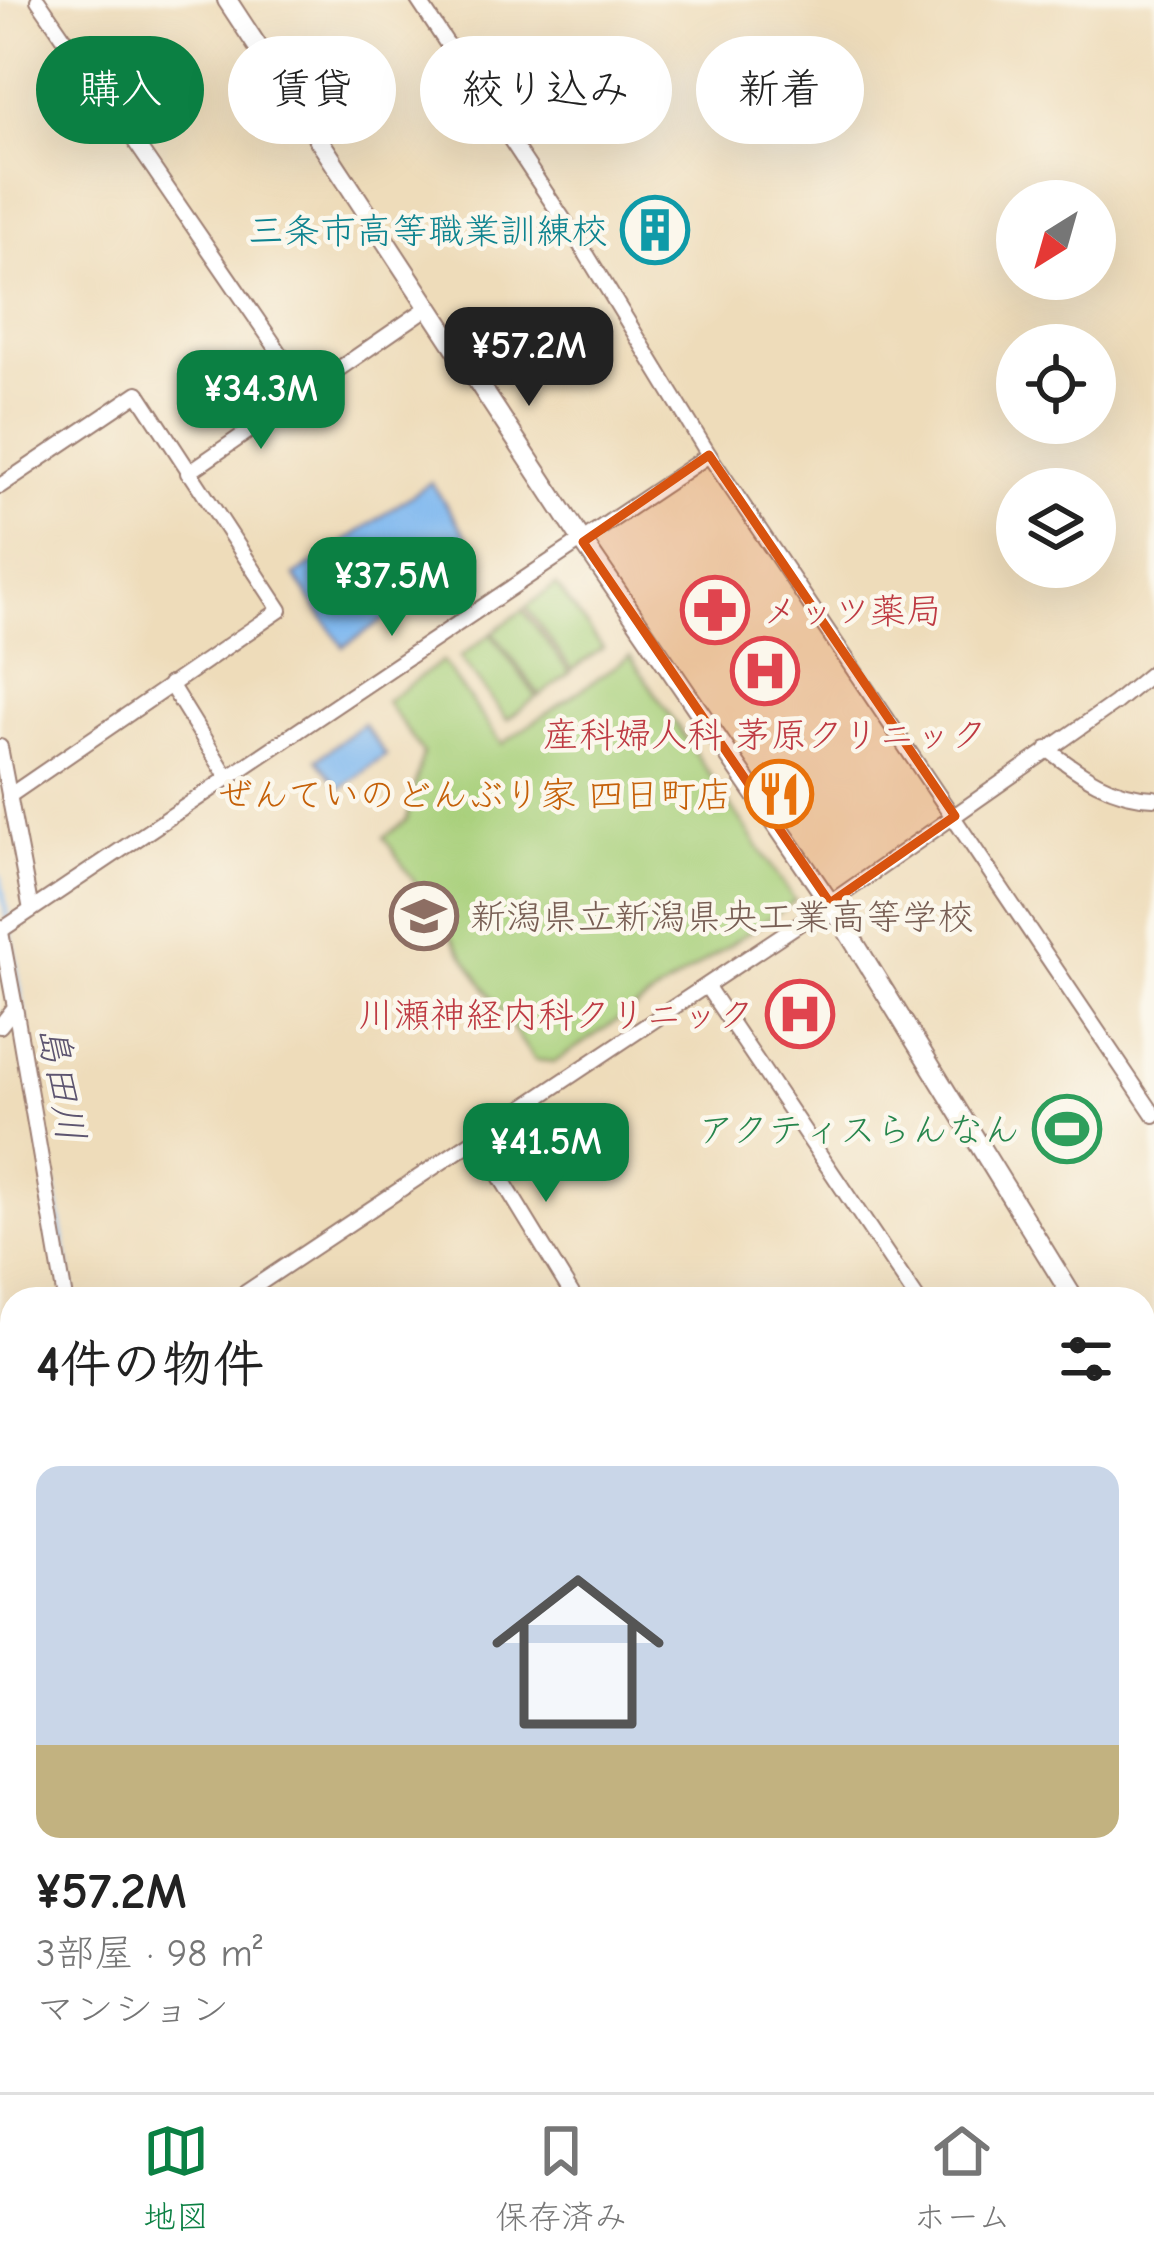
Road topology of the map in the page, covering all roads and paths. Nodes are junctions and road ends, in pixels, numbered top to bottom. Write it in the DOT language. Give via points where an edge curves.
graph roads {
  1 [pos="38,0"];
  2 [pos="226,0"];
  3 [pos="418,0"];
  4 [pos="430,306"];
  5 [pos="306,391"];
  6 [pos="709,455"];
  7 [pos="188,472"];
  8 [pos="0,486"];
  9 [pos="583,542"];
  10 [pos="1154,671"];
  11 [pos="170,684"];
  12 [pos="0,747"];
  13 [pos="1047,749"];
  14 [pos="228,778"];
  15 [pos="8,796"];
  16 [pos="1154,797"];
  17 [pos="955,817"];
  18 [pos="830,903"];
  19 [pos="31,910"];
  20 [pos="0,930"];
  21 [pos="706,987"];
  22 [pos="15,1007"];
  23 [pos="0,1026"];
  24 [pos="1154,1115"];
  25 [pos="476,1137"];
  26 [pos="63,1287"];
  27 [pos="254,1287"];
  28 [pos="568,1287"];
  29 [pos="909,1287"];
  30 [pos="1067,1287"];
  1 -- 5 [label="street"];
  2 -- 4 [label="street"];
  3 -- 6 [label="street"];
  4 -- 5 [label="street"];
  4 -- 9 [label="street"];
  5 -- 7 [label="street"];
  6 -- 9 [label="street"];
  6 -- 17 [label="street"];
  7 -- 8 [label="street" via="138,393"];
  7 -- 11 [label="street" via="280,610"];
  9 -- 14 [label="street"];
  9 -- 18 [label="street"];
  10 -- 13 [label="street"];
  11 -- 14 [label="street"];
  11 -- 15 [label="street"];
  12 -- 15 [label="street"];
  13 -- 16 [label="street" via="1104,787"];
  13 -- 17 [label="street"];
  14 -- 19 [label="street"];
  15 -- 19 [label="street"];
  17 -- 18 [label="street"];
  17 -- 24 [label="street"];
  18 -- 21 [label="street"];
  18 -- 30 [label="street"];
  19 -- 20 [label="street"];
  20 -- 22 [label="street"];
  21 -- 25 [label="street"];
  21 -- 29 [label="street"];
  22 -- 23 [label="street"];
  22 -- 26 [label="street"];
  25 -- 27 [label="street"];
  25 -- 28 [label="street"];
}
